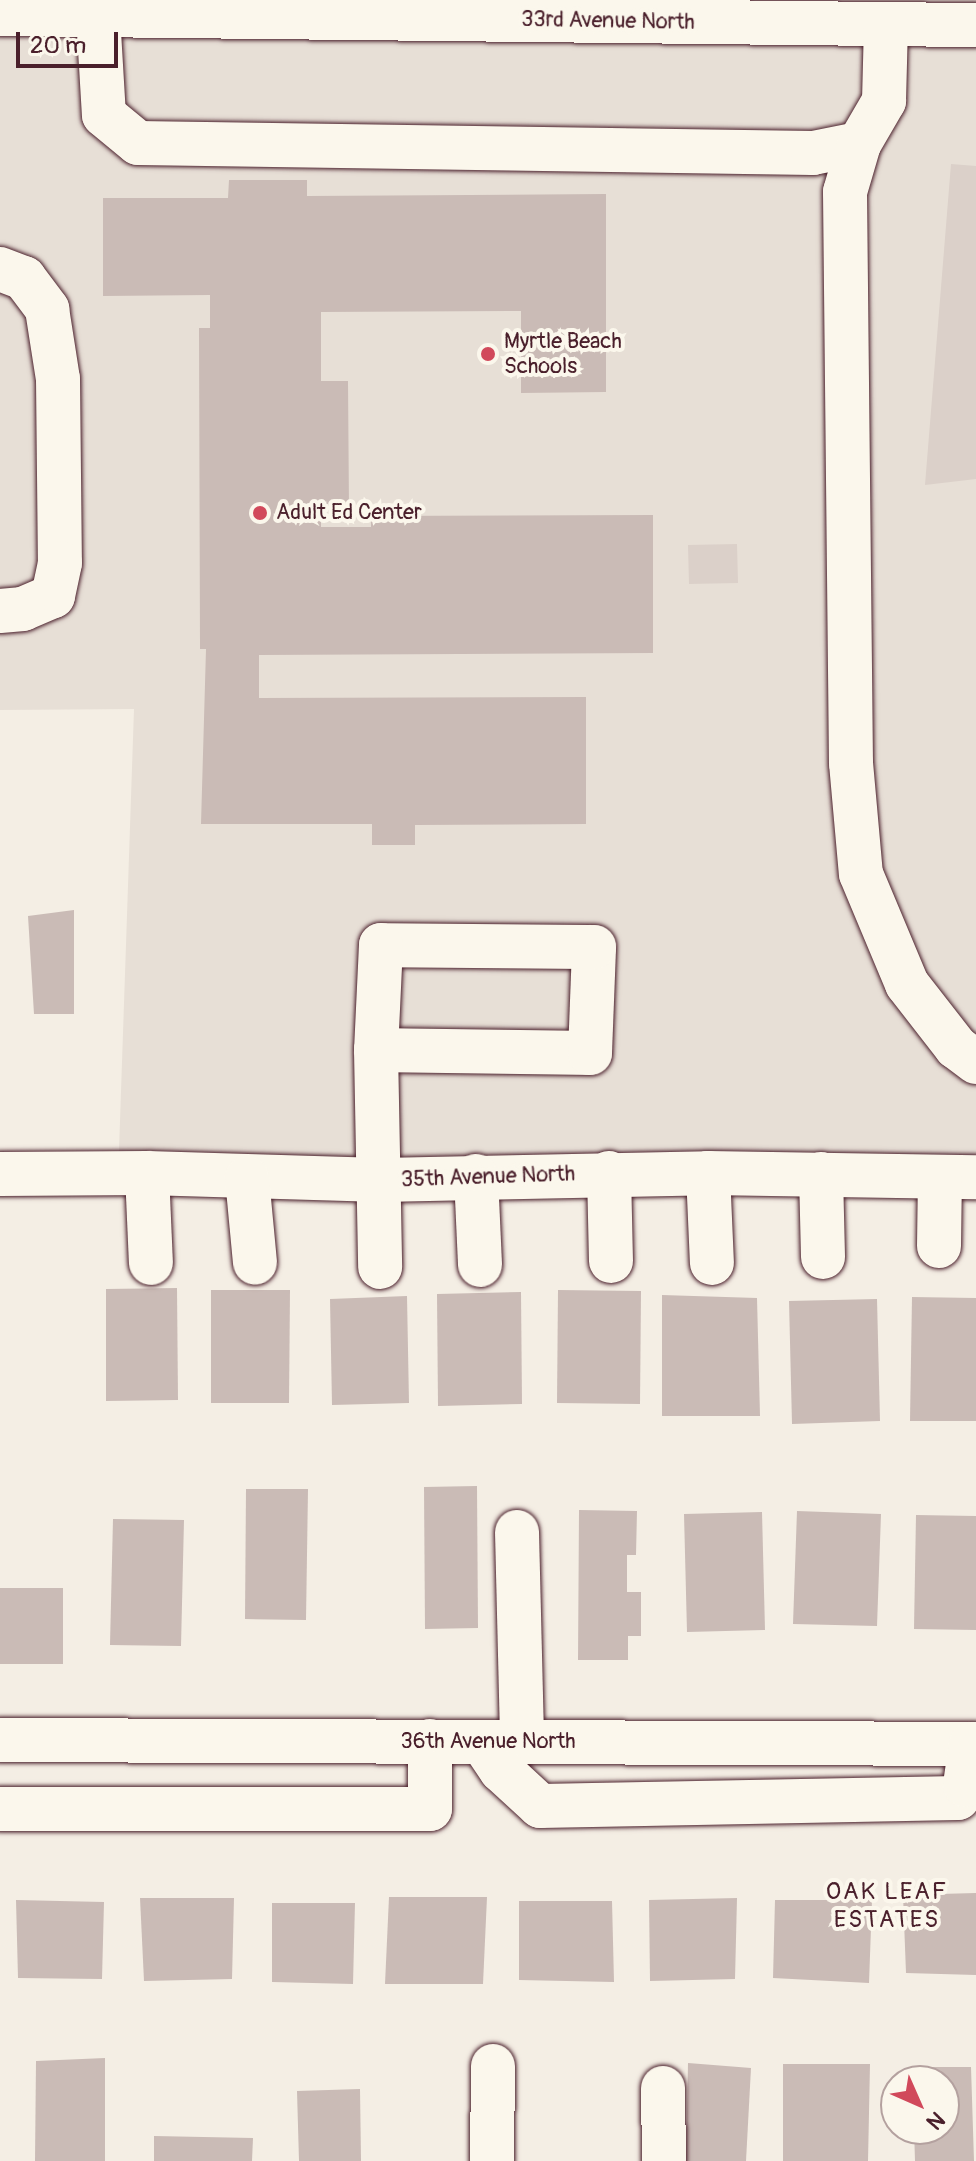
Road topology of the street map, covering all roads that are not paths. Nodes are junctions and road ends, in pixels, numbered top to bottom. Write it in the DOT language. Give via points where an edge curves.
graph roads {
  1 [pos="2,9"];
  2 [pos="649,11"];
  3 [pos="98,15"];
  4 [pos="886,24"];
  5 [pos="976,25"];
  6 [pos="859,144"];
  7 [pos="0,269"];
  8 [pos="0,611"];
  9 [pos="376,1050"];
  10 [pos="976,1062"];
  11 [pos="147,1173"];
  12 [pos="609,1173"];
  13 [pos="708,1173"];
  14 [pos="0,1174"];
  15 [pos="821,1174"];
  16 [pos="476,1176"];
  17 [pos="958,1177"];
  18 [pos="247,1178"];
  19 [pos="381,1180"];
  20 [pos="939,1246"];
  21 [pos="823,1257"];
  22 [pos="611,1261"];
  23 [pos="151,1263"];
  24 [pos="255,1263"];
  25 [pos="712,1263"];
  26 [pos="480,1265"];
  27 [pos="380,1267"];
  28 [pos="517,1532"];
  29 [pos="8,1740"];
  30 [pos="216,1741"];
  31 [pos="262,1741"];
  32 [pos="430,1741"];
  33 [pos="502,1742"];
  34 [pos="723,1743"];
  35 [pos="765,1744"];
  36 [pos="973,1744"];
  37 [pos="744,1801"];
  38 [pos="6,1809"];
  39 [pos="213,1809"];
  40 [pos="263,1809"];
  41 [pos="493,2066"];
  42 [pos="663,2088"];
  43 [pos="492,2161"];
  44 [pos="664,2161"];
  1 -- 3 [label="street, 33rd Avenue North"];
  2 -- 3 [label="street, 33rd Avenue North"];
  2 -- 4 [label="street, 33rd Avenue North"];
  3 -- 6 [label="street" via="104,115 138,143 813,153"];
  4 -- 5 [label="street, 33rd Avenue North"];
  4 -- 6 [label="street" via="884,101"];
  6 -- 10 [label="street" via="845,208 851,763 861,874 907,984 956,1047"];
  7 -- 8 [label="street" via="24,278 47,309 58,379 60,563 53,596 23,609"];
  9 -- 9 [label="street" via="381,945 594,947 590,1053"];
  9 -- 19 [label="street"];
  11 -- 14 [label="street, 35th Avenue North"];
  11 -- 18 [label="street, 35th Avenue North"];
  11 -- 23 [label="street"];
  12 -- 13 [label="street, 35th Avenue North"];
  12 -- 16 [label="street, 35th Avenue North"];
  12 -- 22 [label="street"];
  13 -- 15 [label="street, 35th Avenue North"];
  13 -- 25 [label="street"];
  15 -- 17 [label="street, 35th Avenue North"];
  15 -- 21 [label="street"];
  16 -- 19 [label="street, 35th Avenue North"];
  16 -- 26 [label="street"];
  17 -- 20 [label="street"];
  18 -- 19 [label="street, 35th Avenue North"];
  18 -- 24 [label="street"];
  19 -- 27 [label="street"];
  28 -- 33 [label="street"];
  29 -- 30 [label="street, 36th Avenue North"];
  29 -- 38 [label="street"];
  30 -- 31 [label="street, 36th Avenue North"];
  30 -- 39 [label="street"];
  31 -- 32 [label="street, 36th Avenue North"];
  31 -- 40 [label="street"];
  32 -- 33 [label="street, 36th Avenue North"];
  32 -- 40 [label="street" via="430,1809"];
  33 -- 34 [label="street, 36th Avenue North"];
  33 -- 37 [label="street" via="501,1770 540,1806"];
  34 -- 35 [label="street, 36th Avenue North"];
  34 -- 37 [label="street"];
  35 -- 36 [label="street, 36th Avenue North"];
  35 -- 37 [label="street"];
  36 -- 37 [label="street" via="958,1798"];
  38 -- 39 [label="street"];
  39 -- 40 [label="street"];
  41 -- 43 [label="street"];
  42 -- 44 [label="street"];
}
